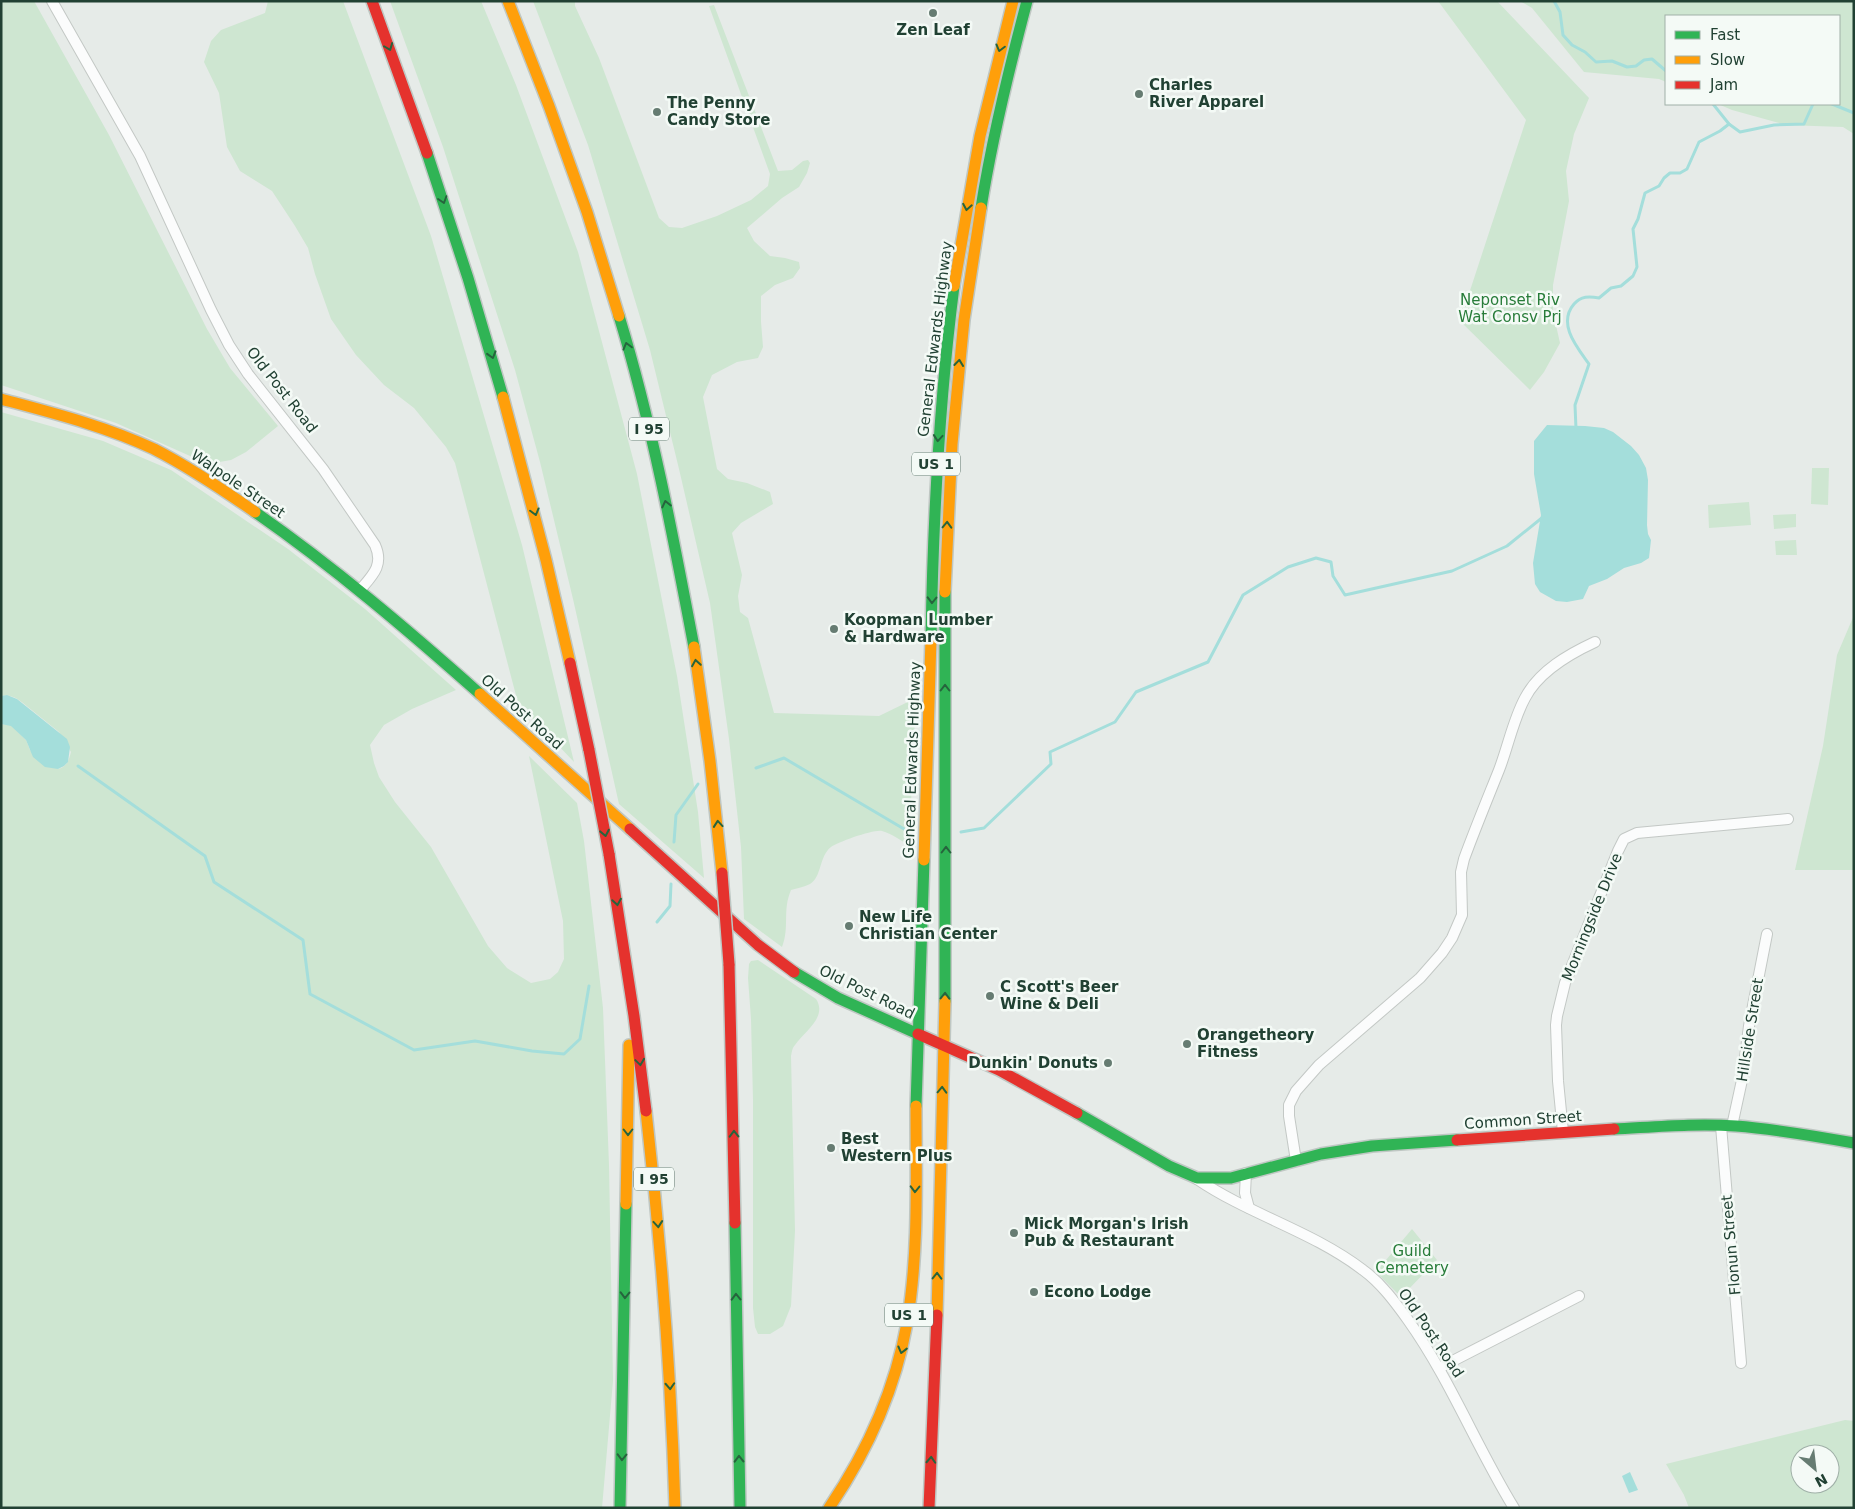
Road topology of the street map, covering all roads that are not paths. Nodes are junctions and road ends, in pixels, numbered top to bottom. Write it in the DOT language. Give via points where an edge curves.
graph roads {
  1 [pos="52,1"];
  2 [pos="372,1"];
  3 [pos="508,1"];
  4 [pos="1013,1"];
  5 [pos="1027,1"];
  6 [pos="1,399"];
  7 [pos="360,590"];
  8 [pos="1596,642"];
  9 [pos="1788,819"];
  10 [pos="1767,934"];
  11 [pos="631,996"];
  12 [pos="918,1034"];
  13 [pos="944,1045"];
  14 [pos="1727,1126"];
  15 [pos="1563,1132"];
  16 [pos="1854,1143"];
  17 [pos="1296,1160"];
  18 [pos="1246,1173"];
  19 [pos="1197,1178"];
  20 [pos="1249,1208"];
  21 [pos="1579,1296"];
  22 [pos="1742,1363"];
  23 [pos="1439,1368"];
  24 [pos="620,1508"];
  25 [pos="675,1508"];
  26 [pos="740,1508"];
  27 [pos="828,1508"];
  28 [pos="928,1508"];
  29 [pos="1514,1508"];
  1 -- 7 [label="street, Old Post Road" via="140,156 229,345 318,462 375,545 378,563"];
  2 -- 11 [label="main road, I 95, one-way, bridge" via="434,174 497,372 556,598 589,750"];
  26 -- 3 [label="main road, I 95, one-way, bridge" via="729,964 712,767 694,647 670,520 621,324 585,209"];
  4 -- 12 [label="main road, General Edwards Highway / US 1, one-way" via="974,168 959,257 941,405 934,512"];
  13 -- 5 [label="main road, General Edwards Highway / US 1, one-way" via="944,611 953,425 964,320 987,171"];
  6 -- 7 [label="main road, Walpole Street" via="106,430 183,465 216,484"];
  7 -- 12 [label="main road, Old Post Road" via="758,945 838,998"];
  8 -- 17 [label="street" via="1562,660 1525,698 1464,859 1461,872 1462,915 1452,938 1420,978 1319,1065 1296,1091 1289,1105"];
  9 -- 15 [label="street, Morningside Drive" via="1637,833 1624,839 1569,973 1559,1008 1556,1024"];
  10 -- 14 [label="street, Hillside Street" via="1742,1080"];
  11 -- 24 [label="main road, one-way"];
  11 -- 25 [label="main road, I 95, one-way" via="661,1252"];
  12 -- 13 [label="main road, Old Post Road"];
  12 -- 27 [label="main road, General Edwards Highway / US 1, one-way" via="914,1254 907,1326 880,1415 854,1468"];
  13 -- 19 [label="main road, Old Post Road" via="999,1070 1169,1166"];
  28 -- 13 [label="main road, General Edwards Highway / US 1, one-way"];
  14 -- 15 [label="main road, Common Street"];
  14 -- 16 [label="main road, Common Street" via="1780,1130"];
  14 -- 22 [label="street, Flonun Street"];
  15 -- 17 [label="main road, Common Street" via="1372,1146"];
  17 -- 18 [label="main road, Common Street"];
  18 -- 19 [label="main road, Common Street" via="1225,1178"];
  18 -- 20 [label="street" via="1245,1193"];
  19 -- 20 [label="street, Old Post Road"];
  20 -- 23 [label="street, Old Post Road" via="1324,1243 1365,1271 1401,1310"];
  21 -- 23 [label="street"];
  23 -- 29 [label="street, Old Post Road"];
}
